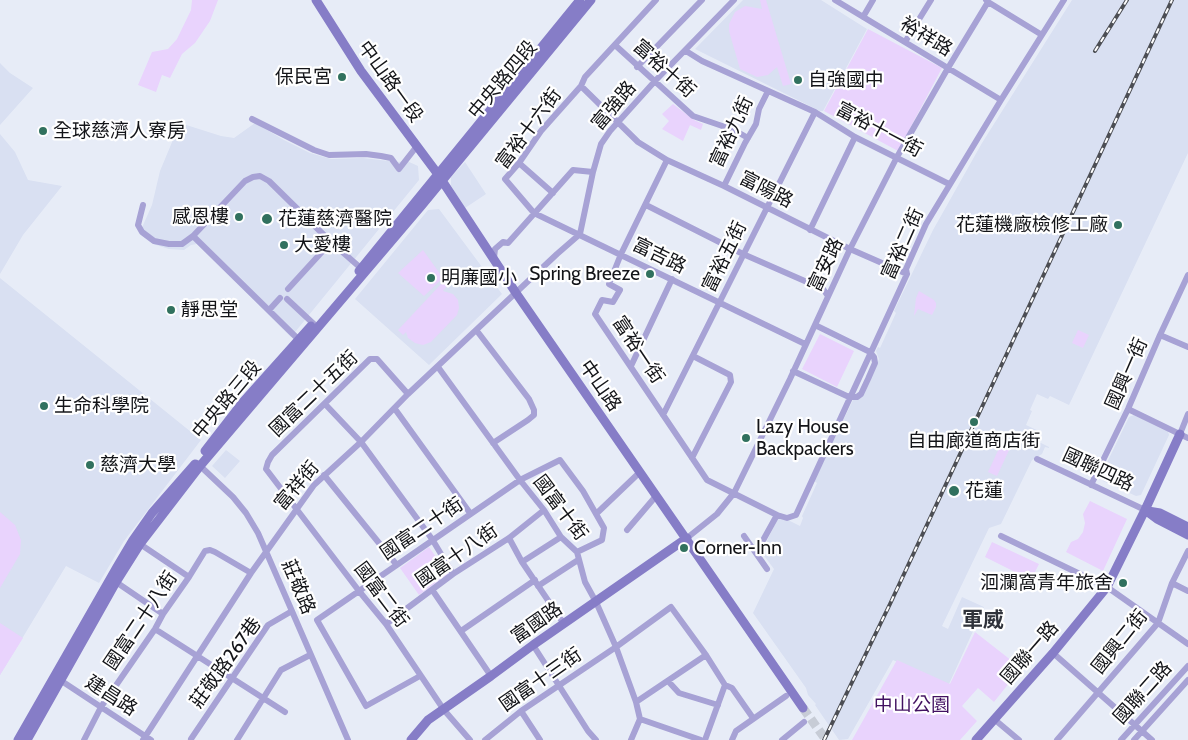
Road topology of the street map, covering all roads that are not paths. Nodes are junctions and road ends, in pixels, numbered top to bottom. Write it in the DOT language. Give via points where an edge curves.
graph roads {
  1 [pos="316,0"];
  2 [pos="580,0"];
  3 [pos="590,0"];
  4 [pos="655,0"];
  5 [pos="702,0"];
  6 [pos="733,0"];
  7 [pos="835,0"];
  8 [pos="873,0"];
  9 [pos="931,0"];
  10 [pos="1064,0"];
  11 [pos="987,1"];
  12 [pos="863,17"];
  13 [pos="1042,35"];
  14 [pos="905,42"];
  15 [pos="615,45"];
  16 [pos="686,51"];
  17 [pos="637,67"];
  18 [pos="948,68"];
  19 [pos="655,81"];
  20 [pos="581,86"];
  21 [pos="768,91"];
  22 [pos="1000,100"];
  23 [pos="815,112"];
  24 [pos="252,119"];
  25 [pos="617,123"];
  26 [pos="855,137"];
  27 [pos="748,138"];
  28 [pos="417,146"];
  29 [pos="897,157"];
  30 [pos="666,160"];
  31 [pos="519,163"];
  32 [pos="593,172"];
  33 [pos="439,177"];
  34 [pos="949,184"];
  35 [pos="724,186"];
  36 [pos="552,193"];
  37 [pos="143,205"];
  38 [pos="646,206"];
  39 [pos="766,208"];
  40 [pos="534,213"];
  41 [pos="810,230"];
  42 [pos="580,234"];
  43 [pos="193,236"];
  44 [pos="332,242"];
  45 [pos="850,249"];
  46 [pos="621,254"];
  47 [pos="743,254"];
  48 [pos="494,258"];
  49 [pos="363,270"];
  50 [pos="907,274"];
  51 [pos="1188,275"];
  52 [pos="672,279"];
  53 [pos="288,289"];
  54 [pos="516,293"];
  55 [pos="828,296"];
  56 [pos="280,298"];
  57 [pos="287,299"];
  58 [pos="720,304"];
  59 [pos="270,309"];
  60 [pos="815,325"];
  61 [pos="316,326"];
  62 [pos="477,331"];
  63 [pos="1160,335"];
  64 [pos="299,340"];
  65 [pos="805,344"];
  66 [pos="1188,347"];
  67 [pos="870,352"];
  68 [pos="693,356"];
  69 [pos="631,366"];
  70 [pos="438,367"];
  71 [pos="793,371"];
  72 [pos="408,394"];
  73 [pos="849,397"];
  74 [pos="325,404"];
  75 [pos="394,409"];
  76 [pos="1128,409"];
  77 [pos="1188,414"];
  78 [pos="663,415"];
  79 [pos="1184,436"];
  80 [pos="361,442"];
  81 [pos="493,443"];
  82 [pos="692,458"];
  83 [pos="1038,459"];
  84 [pos="198,464"];
  85 [pos="266,469"];
  86 [pos="640,472"];
  87 [pos="324,475"];
  88 [pos="520,480"];
  89 [pos="1091,485"];
  90 [pos="734,494"];
  91 [pos="656,496"];
  92 [pos="296,507"];
  93 [pos="544,510"];
  94 [pos="1145,510"];
  95 [pos="470,513"];
  96 [pos="596,514"];
  97 [pos="777,515"];
  98 [pos="1188,527"];
  99 [pos="627,530"];
  100 [pos="1188,535"];
  101 [pos="744,536"];
  102 [pos="1001,536"];
  103 [pos="561,537"];
  104 [pos="509,538"];
  105 [pos="687,538"];
  106 [pos="432,539"];
  107 [pos="140,544"];
  108 [pos="1188,551"];
  109 [pos="266,552"];
  110 [pos="576,552"];
  111 [pos="756,553"];
  112 [pos="578,560"];
  113 [pos="522,562"];
  114 [pos="396,564"];
  115 [pos="767,569"];
  116 [pos="251,573"];
  117 [pos="454,574"];
  118 [pos="189,577"];
  119 [pos="116,582"];
  120 [pos="537,583"];
  121 [pos="1172,583"];
  122 [pos="1107,587"];
  123 [pos="359,591"];
  124 [pos="433,591"];
  125 [pos="1188,591"];
  126 [pos="596,602"];
  127 [pos="292,611"];
  128 [pos="163,614"];
  129 [pos="1158,623"];
  130 [pos="386,624"];
  131 [pos="564,624"];
  132 [pos="155,629"];
  133 [pos="462,631"];
  134 [pos="1188,644"];
  135 [pos="533,645"];
  136 [pos="616,647"];
  137 [pos="1053,653"];
  138 [pos="197,655"];
  139 [pos="310,655"];
  140 [pos="706,655"];
  141 [pos="1188,666"];
  142 [pos="420,676"];
  143 [pos="492,676"];
  144 [pos="58,678"];
  145 [pos="231,678"];
  146 [pos="1188,680"];
  147 [pos="668,681"];
  148 [pos="558,685"];
  149 [pos="725,685"];
  150 [pos="1098,693"];
  151 [pos="786,696"];
  152 [pos="263,699"];
  153 [pos="636,702"];
  154 [pos="718,705"];
  155 [pos="101,707"];
  156 [pos="804,708"];
  157 [pos="444,710"];
  158 [pos="521,711"];
  159 [pos="285,712"];
  160 [pos="640,718"];
  161 [pos="753,718"];
  162 [pos="994,719"];
  163 [pos="804,722"];
  164 [pos="1134,725"];
  165 [pos="1142,731"];
  166 [pos="147,739"];
  167 [pos="191,739"];
  168 [pos="18,740"];
  169 [pos="27,740"];
  170 [pos="84,740"];
  171 [pos="237,740"];
  172 [pos="348,740"];
  173 [pos="411,740"];
  174 [pos="470,740"];
  175 [pos="484,740"];
  176 [pos="540,740"];
  177 [pos="596,740"];
  178 [pos="631,740"];
  179 [pos="701,740"];
  180 [pos="705,740"];
  181 [pos="732,740"];
  182 [pos="782,740"];
  183 [pos="976,740"];
  184 [pos="1019,740"];
  185 [pos="1057,740"];
  186 [pos="1121,740"];
  187 [pos="1134,740"];
  188 [pos="1152,740"];
  1 -- 28 [label="street, 中山路一段" via="361,70"];
  2 -- 33 [label="street, 中央路四段"];
  3 -- 33 [label="street, 中央路四段"];
  4 -- 15 [label="street"];
  5 -- 17 [label="street"];
  6 -- 16 [label="street, 富強路"];
  7 -- 12 [label="street, 裕祥路"];
  8 -- 12 [label="street"];
  9 -- 14 [label="street"];
  10 -- 13 [label="street, 富裕二街"];
  11 -- 13 [label="street"];
  11 -- 18 [label="street, 富安路"];
  12 -- 14 [label="street, 裕祥路"];
  13 -- 22 [label="street, 富裕二街"];
  14 -- 18 [label="street, 裕祥路"];
  15 -- 17 [label="street, 富裕十街"];
  15 -- 20 [label="street" via="585,77"];
  16 -- 19 [label="street, 富強路"];
  16 -- 21 [label="street, 富裕十一街"];
  17 -- 19 [label="street, 富裕十街"];
  18 -- 22 [label="street, 裕祥路"];
  18 -- 29 [label="street, 富安路"];
  19 -- 25 [label="street, 富強路"];
  19 -- 27 [label="street, 富裕十街" via="693,116"];
  20 -- 25 [label="street, 富裕十六街"];
  20 -- 31 [label="street, 富裕十六街" via="541,131"];
  21 -- 23 [label="street, 富裕十一街"];
  21 -- 27 [label="street, 富裕九街"];
  22 -- 34 [label="street, 富裕二街"];
  23 -- 26 [label="street, 富裕十一街"];
  23 -- 39 [label="street, 富裕五街"];
  24 -- 28 [label="street" via="329,156 381,156 391,158 399,169"];
  25 -- 30 [label="street, 富陽路" via="638,142"];
  25 -- 32 [label="street, 富強路" via="601,144"];
  26 -- 29 [label="street, 富裕十一街"];
  26 -- 41 [label="street"];
  27 -- 35 [label="street, 富裕九街"];
  28 -- 33 [label="street, 中山路一段"];
  29 -- 34 [label="street, 富裕十一街"];
  29 -- 45 [label="street, 富安路"];
  30 -- 35 [label="street, 富陽路"];
  30 -- 38 [label="street, 富裕一街"];
  31 -- 36 [label="street"];
  31 -- 40 [label="street, 富裕十六街" via="506,179"];
  32 -- 36 [label="street" via="573,170"];
  32 -- 42 [label="street, 富強路"];
  33 -- 48 [label="street, 中山路"];
  33 -- 49 [label="street, 中央路三段"];
  34 -- 50 [label="street, 富裕二街" via="926,224 906,269"];
  35 -- 39 [label="street, 富陽路"];
  36 -- 40 [label="street"];
  37 -- 43 [label="street" via="138,225 154,241 182,244"];
  38 -- 46 [label="street, 富裕一街"];
  38 -- 47 [label="street"];
  39 -- 41 [label="street, 富陽路"];
  39 -- 47 [label="street, 富裕五街"];
  40 -- 42 [label="street, 富裕十六街"];
  40 -- 48 [label="street" via="508,243 503,242 495,249"];
  41 -- 45 [label="street, 富陽路"];
  42 -- 46 [label="street, 富吉路"];
  42 -- 54 [label="street"];
  43 -- 44 [label="street" via="244,182 260,176"];
  43 -- 59 [label="street"];
  44 -- 49 [label="street"];
  44 -- 53 [label="street"];
  45 -- 50 [label="street, 富陽路"];
  45 -- 55 [label="street, 富安路"];
  46 -- 52 [label="street, 富吉路"];
  46 -- 69 [label="street, 富裕一街" via="609,284 620,290 613,302 602,300 596,314"];
  47 -- 55 [label="street" via="823,289"];
  47 -- 58 [label="street, 富裕五街"];
  48 -- 54 [label="street, 中山路"];
  49 -- 61 [label="street, 中央路三段"];
  50 -- 67 [label="street, 富裕二街"];
  51 -- 63 [label="street, 國興一街"];
  52 -- 58 [label="street, 富吉路"];
  52 -- 69 [label="street"];
  54 -- 62 [label="street, 富祥街"];
  54 -- 86 [label="street, 中山路"];
  55 -- 60 [label="street, 富安路"];
  56 -- 59 [label="street"];
  57 -- 61 [label="street"];
  58 -- 65 [label="street, 富吉路"];
  58 -- 68 [label="street, 富裕五街"];
  59 -- 64 [label="street"];
  60 -- 65 [label="street, 富安路"];
  60 -- 67 [label="street"];
  61 -- 64 [label="street, 中央路三段"];
  61 -- 84 [label="street, 中央路三段"];
  62 -- 70 [label="street, 富祥街"];
  62 -- 81 [label="street" via="534,410 528,420"];
  63 -- 66 [label="street"];
  63 -- 76 [label="street, 國興一街"];
  64 -- 84 [label="street, 中央路三段" via="244,402"];
  65 -- 71 [label="street, 富安路"];
  67 -- 73 [label="street" via="875,363 861,394"];
  68 -- 78 [label="street, 富裕五街"];
  68 -- 82 [label="street" via="730,375 731,382"];
  69 -- 78 [label="street, 富裕一街"];
  70 -- 72 [label="street, 富祥街"];
  70 -- 81 [label="street, 國富十街"];
  71 -- 73 [label="street"];
  71 -- 90 [label="street, 富安路"];
  72 -- 74 [label="street, 國富二十五街" via="374,358"];
  72 -- 75 [label="street, 富祥街"];
  73 -- 97 [label="street, 富裕一街" via="796,515 787,518"];
  74 -- 80 [label="street"];
  74 -- 85 [label="street, 國富二十五街" via="272,455"];
  75 -- 80 [label="street, 富祥街"];
  75 -- 95 [label="street"];
  76 -- 79 [label="street"];
  76 -- 89 [label="street, 國興一街"];
  77 -- 79 [label="street, 國聯一路"];
  78 -- 82 [label="street, 富裕一街"];
  79 -- 94 [label="street, 國聯一路"];
  80 -- 87 [label="street, 富祥街"];
  80 -- 106 [label="street"];
  81 -- 88 [label="street, 國富十街"];
  82 -- 90 [label="street, 富裕一街" via="707,480"];
  83 -- 89 [label="street, 國聯四路"];
  84 -- 107 [label="street, 中央路三段"];
  84 -- 109 [label="street, 莊敬路" via="246,513"];
  84 -- 144 [label="street, 中央路三段" via="152,513 134,540"];
  85 -- 92 [label="street, 國富二街"];
  86 -- 91 [label="street, 中山路"];
  86 -- 96 [label="street"];
  87 -- 92 [label="street, 富祥街"];
  87 -- 114 [label="street"];
  88 -- 93 [label="street, 國富十街"];
  88 -- 95 [label="street, 國富二十街"];
  88 -- 96 [label="street, 國富二十街" via="560,460"];
  89 -- 94 [label="street, 國聯四路"];
  90 -- 97 [label="street, 富裕一街"];
  90 -- 105 [label="street, 富安路"];
  91 -- 99 [label="street"];
  91 -- 105 [label="street, 中山路"];
  92 -- 109 [label="street, 富祥街"];
  92 -- 123 [label="street, 國富二街"];
  93 -- 103 [label="street, 國富十街"];
  93 -- 104 [label="street, 國富十八街"];
  94 -- 98 [label="street, 國聯四路" via="1160,513"];
  94 -- 100 [label="street, 國聯四路"];
  94 -- 122 [label="street, 國聯一路"];
  95 -- 106 [label="street, 國富二十街"];
  96 -- 110 [label="street" via="604,528 602,540"];
  97 -- 111 [label="street"];
  101 -- 111 [label="street"];
  102 -- 122 [label="street"];
  103 -- 110 [label="street, 國富十街"];
  103 -- 113 [label="street"];
  104 -- 113 [label="street"];
  104 -- 117 [label="street, 國富十八街"];
  105 -- 126 [label="street, 富國路"];
  105 -- 156 [label="street, 中山路"];
  106 -- 114 [label="street, 國富二十街"];
  106 -- 117 [label="street"];
  107 -- 118 [label="street"];
  107 -- 119 [label="street, 中央路三段"];
  108 -- 121 [label="street, 國興二街"];
  109 -- 116 [label="street, 富祥街"];
  109 -- 127 [label="street, 莊敬路"];
  110 -- 112 [label="street, 國富十街"];
  111 -- 115 [label="street"];
  112 -- 120 [label="street"];
  112 -- 126 [label="street, 國富十街"];
  113 -- 120 [label="street"];
  114 -- 123 [label="street, 國富二十街"];
  116 -- 118 [label="street, 國富二十八街" via="210,550 205,552"];
  116 -- 138 [label="street, 富祥街"];
  117 -- 124 [label="street, 國富十八街"];
  118 -- 128 [label="street, 國富二十八街"];
  119 -- 128 [label="street"];
  119 -- 144 [label="street, 中央路三段"];
  120 -- 131 [label="street"];
  120 -- 133 [label="street"];
  121 -- 125 [label="street"];
  121 -- 129 [label="street, 國興二街"];
  122 -- 129 [label="street"];
  122 -- 137 [label="street, 國聯一路"];
  123 -- 130 [label="street, 國富二街"];
  123 -- 142 [label="street, 國富二十街" via="317,620 366,706"];
  124 -- 130 [label="street, 國富十八街"];
  124 -- 133 [label="street"];
  126 -- 131 [label="street, 富國路"];
  126 -- 136 [label="street, 國富十街"];
  127 -- 139 [label="street, 莊敬路"];
  127 -- 145 [label="street, 莊敬路267巷" via="268,625"];
  128 -- 132 [label="street, 國富二十八街"];
  129 -- 134 [label="street"];
  129 -- 150 [label="street, 國興二街"];
  130 -- 142 [label="street, 國富二街"];
  131 -- 135 [label="street, 富國路"];
  132 -- 138 [label="street"];
  132 -- 155 [label="street, 國富二十八街"];
  133 -- 143 [label="street"];
  135 -- 143 [label="street, 富國路"];
  135 -- 148 [label="street"];
  136 -- 140 [label="street, 國富十三街" via="670,607"];
  136 -- 148 [label="street, 國富十三街"];
  136 -- 153 [label="street, 國富十街"];
  137 -- 150 [label="street"];
  137 -- 162 [label="street, 國聯一路"];
  138 -- 145 [label="street"];
  138 -- 166 [label="street, 富祥街"];
  139 -- 152 [label="street" via="281,670"];
  139 -- 172 [label="street, 莊敬路"];
  140 -- 147 [label="street"];
  140 -- 149 [label="street"];
  141 -- 164 [label="street, 國聯二路"];
  142 -- 157 [label="street, 國富二街"];
  143 -- 157 [label="street, 富國路"];
  144 -- 155 [label="street, 建昌路"];
  144 -- 168 [label="street, 中央路三段"];
  144 -- 169 [label="street, 中央路三段"];
  145 -- 152 [label="street"];
  145 -- 167 [label="street, 莊敬路267巷"];
  146 -- 165 [label="street, 國聯二路"];
  147 -- 153 [label="street"];
  147 -- 154 [label="street" via="679,693"];
  148 -- 158 [label="street, 國富十三街"];
  148 -- 177 [label="street"];
  149 -- 154 [label="street"];
  149 -- 161 [label="street" via="732,688"];
  150 -- 164 [label="street"];
  150 -- 185 [label="street, 國興二街"];
  151 -- 161 [label="street"];
  152 -- 159 [label="street"];
  152 -- 171 [label="street"];
  153 -- 160 [label="street, 國富十街"];
  154 -- 180 [label="street"];
  155 -- 166 [label="street, 建昌路"];
  155 -- 170 [label="street, 國富二十八街"];
  157 -- 173 [label="street, 富國路" via="428,720"];
  157 -- 174 [label="street, 國富二街"];
  158 -- 175 [label="street, 國富十三街"];
  158 -- 176 [label="street"];
  160 -- 178 [label="street"];
  160 -- 179 [label="street"];
  161 -- 181 [label="street" via="736,731"];
  162 -- 183 [label="street, 國聯一路"];
  162 -- 184 [label="street"];
  163 -- 182 [label="street"];
  164 -- 165 [label="street"];
  164 -- 186 [label="street, 國聯二路"];
  165 -- 187 [label="street, 國聯二路"];
  165 -- 188 [label="street"];
}
